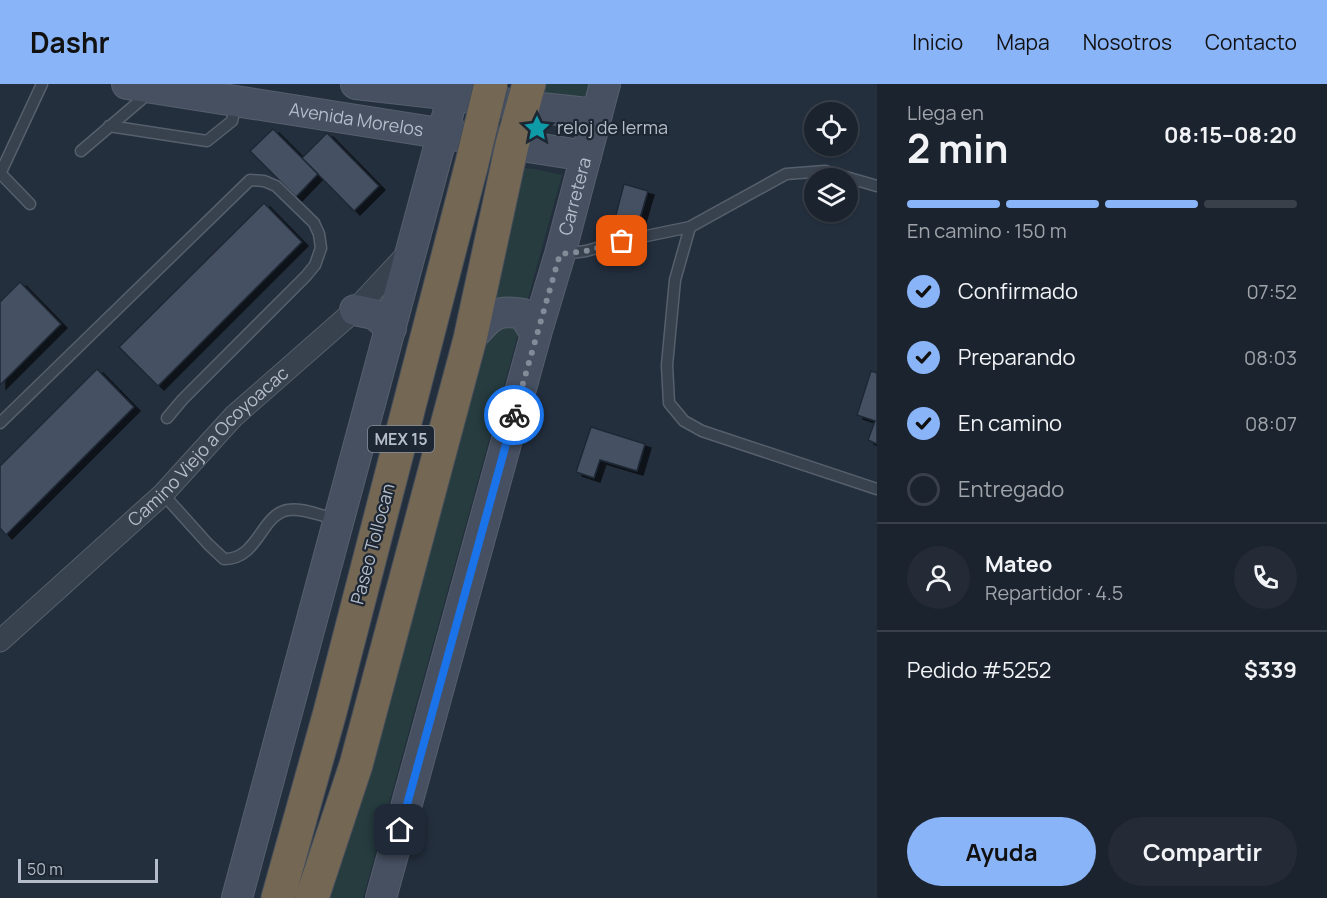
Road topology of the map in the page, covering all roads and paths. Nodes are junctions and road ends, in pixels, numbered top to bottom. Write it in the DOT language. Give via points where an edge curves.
graph roads {
  1 [pos="42,84"];
  2 [pos="356,84"];
  3 [pos="491,84"];
  4 [pos="605,84"];
  5 [pos="147,86"];
  6 [pos="408,90"];
  7 [pos="453,95"];
  8 [pos="526,95"];
  9 [pos="236,101"];
  10 [pos="597,114"];
  11 [pos="110,126"];
  12 [pos="403,127"];
  13 [pos="444,133"];
  14 [pos="512,145"];
  15 [pos="81,151"];
  16 [pos="586,156"];
  17 [pos="0,173"];
  18 [pos="877,186"];
  19 [pos="30,204"];
  20 [pos="690,227"];
  21 [pos="412,249"];
  22 [pos="560,254"];
  23 [pos="355,310"];
  24 [pos="390,328"];
  25 [pos="536,334"];
  26 [pos="470,339"];
  27 [pos="167,418"];
  28 [pos="0,423"];
  29 [pos="877,489"];
  30 [pos="163,494"];
  31 [pos="324,516"];
  32 [pos="0,641"];
  33 [pos="237,898"];
  34 [pos="278,898"];
  35 [pos="312,898"];
  36 [pos="381,898"];
  1 -- 17 [label="lane"];
  2 -- 6 [label="main road, Avenida Morelos"];
  3 -- 34 [label="highway, Paseo Tollocan / MEX 15, bridge"];
  4 -- 10 [label="main road, Carretera"];
  5 -- 9 [label="main road, Avenida Morelos"];
  5 -- 11 [label="lane"];
  6 -- 7 [label="main road, Avenida Morelos"];
  6 -- 12 [label="main road"];
  7 -- 8 [label="main road, Avenida Morelos"];
  7 -- 13 [label="main road"];
  8 -- 10 [label="main road, Avenida Morelos"];
  8 -- 14 [label="highway"];
  9 -- 11 [label="lane" via="232,121 207,141"];
  9 -- 12 [label="main road, Avenida Morelos"];
  10 -- 16 [label="main road, Carretera"];
  11 -- 15 [label="lane"];
  12 -- 13 [label="main road, Avenida Morelos"];
  13 -- 14 [label="main road, Avenida Morelos"];
  13 -- 21 [label="main road"];
  14 -- 16 [label="main road, Avenida Morelos"];
  14 -- 26 [label="highway"];
  16 -- 22 [label="main road, Carretera"];
  17 -- 19 [label="lane"];
  18 -- 20 [label="lane" via="825,171 786,174"];
  20 -- 22 [label="lane"];
  20 -- 29 [label="lane" via="675,280 667,365 669,403 684,421 702,431"];
  21 -- 23 [label="street, Camino Viejo a Ocoyoacac"];
  21 -- 24 [label="main road"];
  22 -- 25 [label="main road, Carretera"];
  23 -- 24 [label="main road" via="374,314"];
  23 -- 30 [label="street, Camino Viejo a Ocoyoacac" via="234,416"];
  24 -- 33 [label="main road"];
  25 -- 26 [label="main road" via="523,314 506,310 492,315"];
  25 -- 36 [label="main road, Carretera"];
  26 -- 35 [label="highway" via="356,765"];
  27 -- 28 [label="lane" via="315,265 321,248 314,223 276,186 250,180"];
  30 -- 31 [label="lane" via="224,559 249,550 277,514 285,510"];
  30 -- 32 [label="street, Camino Viejo a Ocoyoacac"];
}
